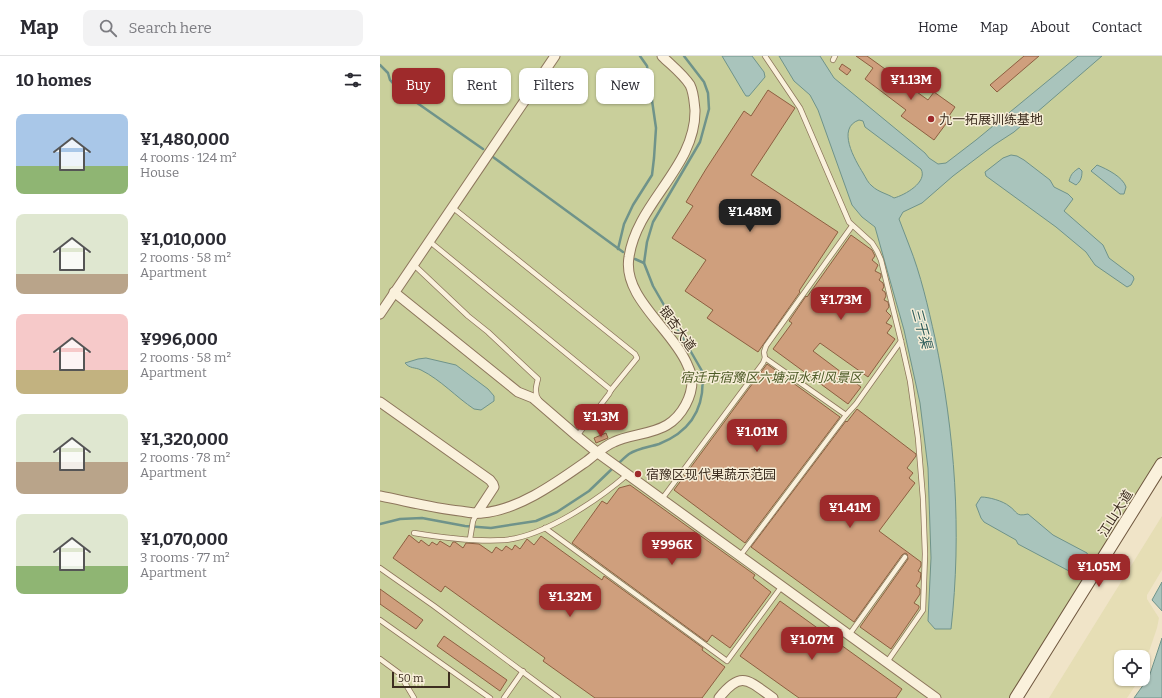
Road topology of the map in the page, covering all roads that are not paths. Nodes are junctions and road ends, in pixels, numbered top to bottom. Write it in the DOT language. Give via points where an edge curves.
graph roads {
  1 [pos="554,56"];
  2 [pos="662,56"];
  3 [pos="765,56"];
  4 [pos="452,206"];
  5 [pos="852,226"];
  6 [pos="429,240"];
  7 [pos="413,264"];
  8 [pos="394,292"];
  9 [pos="380,314"];
  10 [pos="901,341"];
  11 [pos="765,358"];
  12 [pos="611,390"];
  13 [pos="380,402"];
  14 [pos="546,411"];
  15 [pos="846,415"];
  16 [pos="577,436"];
  17 [pos="600,454"];
  18 [pos="1162,464"];
  19 [pos="624,472"];
  20 [pos="380,496"];
  21 [pos="662,499"];
  22 [pos="477,513"];
  23 [pos="546,528"];
  24 [pos="414,533"];
  25 [pos="470,539"];
  26 [pos="740,556"];
  27 [pos="905,557"];
  28 [pos="380,568"];
  29 [pos="782,586"];
  30 [pos="380,620"];
  31 [pos="849,635"];
  32 [pos="380,659"];
  33 [pos="887,662"];
  34 [pos="523,671"];
  35 [pos="414,698"];
  36 [pos="490,698"];
  37 [pos="504,698"];
  38 [pos="558,698"];
  39 [pos="719,698"];
  40 [pos="773,698"];
  41 [pos="936,698"];
  42 [pos="1016,698"];
  1 -- 4 [label="street"];
  2 -- 17 [label="street, 银杏大道" via="678,71 693,92 694,128 688,147 649,206 636,233 628,257 628,274 637,295 684,356 692,379 690,395 681,412 666,426 614,442"];
  3 -- 5 [label="lane" via="800,108"];
  4 -- 6 [label="street"];
  4 -- 12 [label="lane" via="635,354 637,358"];
  5 -- 10 [label="lane" via="877,250"];
  5 -- 11 [label="lane" via="766,346"];
  6 -- 7 [label="street"];
  6 -- 12 [label="lane"];
  7 -- 8 [label="street"];
  7 -- 14 [label="lane" via="538,379 537,397"];
  8 -- 9 [label="street"];
  8 -- 14 [label="street" via="518,392 533,398"];
  10 -- 15 [label="lane"];
  10 -- 33 [label="lane" via="918,438 924,499 925,580 923,610"];
  11 -- 15 [label="lane"];
  11 -- 21 [label="lane"];
  12 -- 16 [label="lane"];
  13 -- 22 [label="street" via="490,480 494,487"];
  14 -- 16 [label="street"];
  15 -- 26 [label="lane"];
  16 -- 17 [label="street"];
  17 -- 19 [label="street"];
  17 -- 22 [label="street, 银杏大道" via="557,483 507,509"];
  18 -- 42 [label="main road, 江山大道"];
  19 -- 21 [label="street"];
  19 -- 23 [label="lane" via="594,500"];
  20 -- 22 [label="street, 银杏大道" via="445,510"];
  21 -- 26 [label="street"];
  22 -- 25 [label="lane"];
  23 -- 25 [label="lane" via="506,540"];
  23 -- 29 [label="lane" via="727,661"];
  24 -- 25 [label="lane"];
  26 -- 29 [label="street"];
  27 -- 31 [label="lane"];
  28 -- 34 [label="lane"];
  29 -- 31 [label="street"];
  30 -- 36 [label="lane"];
  31 -- 33 [label="street"];
  32 -- 35 [label="lane" via="399,673"];
  33 -- 41 [label="street"];
  34 -- 37 [label="lane"];
  34 -- 38 [label="lane"];
  39 -- 40 [label="street" via="733,682 740,680 754,685"];
}
